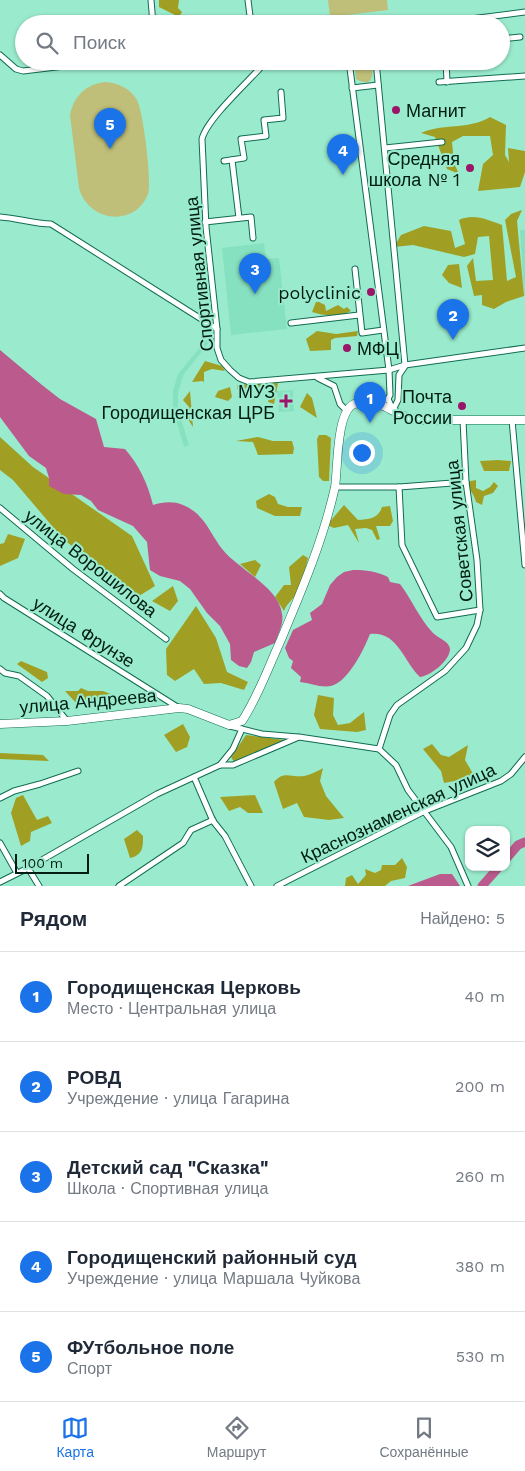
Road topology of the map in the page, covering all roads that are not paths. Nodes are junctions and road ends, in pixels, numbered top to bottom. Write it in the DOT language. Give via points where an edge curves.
graph roads {
  1 [pos="151,0"];
  2 [pos="248,0"];
  3 [pos="525,12"];
  4 [pos="152,15"];
  5 [pos="250,15"];
  6 [pos="502,15"];
  7 [pos="520,37"];
  8 [pos="510,38"];
  9 [pos="0,55"];
  10 [pos="15,68"];
  11 [pos="258,70"];
  12 [pos="350,70"];
  13 [pos="377,70"];
  14 [pos="446,70"];
  15 [pos="525,76"];
  16 [pos="439,82"];
  17 [pos="447,82"];
  18 [pos="378,85"];
  19 [pos="352,88"];
  20 [pos="281,92"];
  21 [pos="442,142"];
  22 [pos="385,148"];
  23 [pos="232,160"];
  24 [pos="224,161"];
  25 [pos="0,217"];
  26 [pos="238,218"];
  27 [pos="205,222"];
  28 [pos="253,238"];
  29 [pos="354,269"];
  30 [pos="359,315"];
  31 [pos="291,323"];
  32 [pos="217,329"];
  33 [pos="384,330"];
  34 [pos="525,348"];
  35 [pos="405,365"];
  36 [pos="389,370"];
  37 [pos="315,377"];
  38 [pos="388,399"];
  39 [pos="398,400"];
  40 [pos="374,403"];
  41 [pos="393,410"];
  42 [pos="345,414"];
  43 [pos="404,416"];
  44 [pos="463,420"];
  45 [pos="512,420"];
  46 [pos="525,420"];
  47 [pos="466,482"];
  48 [pos="335,487"];
  49 [pos="399,487"];
  50 [pos="0,508"];
  51 [pos="525,565"];
  52 [pos="0,594"];
  53 [pos="480,610"];
  54 [pos="166,639"];
  55 [pos="0,669"];
  56 [pos="179,708"];
  57 [pos="67,721"];
  58 [pos="0,724"];
  59 [pos="229,726"];
  60 [pos="242,729"];
  61 [pos="299,737"];
  62 [pos="379,749"];
  63 [pos="525,758"];
  64 [pos="220,765"];
  65 [pos="78,770"];
  66 [pos="194,777"];
  67 [pos="0,798"];
  68 [pos="425,811"];
  69 [pos="213,820"];
  70 [pos="0,843"];
  71 [pos="28,868"];
  72 [pos="16,873"];
  73 [pos="0,882"];
  74 [pos="39,886"];
  75 [pos="120,886"];
  76 [pos="252,886"];
  77 [pos="277,886"];
  78 [pos="468,886"];
  1 -- 4 [label="street"];
  2 -- 5 [label="street"];
  3 -- 6 [label="street"];
  7 -- 8 [label="street"];
  9 -- 10 [label="street"];
  11 -- 27 [label="street, Спортивная улица" via="204,131"];
  12 -- 19 [label="street"];
  13 -- 18 [label="street"];
  14 -- 17 [label="street"];
  15 -- 17 [label="street"];
  16 -- 17 [label="street"];
  18 -- 19 [label="street"];
  18 -- 22 [label="street"];
  19 -- 33 [label="street"];
  20 -- 23 [label="street" via="283,118 264,120 266,136 241,139 244,158"];
  21 -- 22 [label="street"];
  22 -- 35 [label="street"];
  23 -- 24 [label="street"];
  23 -- 26 [label="street"];
  25 -- 32 [label="street" via="52,224"];
  26 -- 27 [label="street"];
  26 -- 28 [label="street" via="251,217"];
  27 -- 32 [label="street, Спортивная улица"];
  29 -- 30 [label="street"];
  30 -- 31 [label="street"];
  30 -- 33 [label="street" via="362,333"];
  32 -- 37 [label="street, Спортивная улица" via="221,360 239,378 249,382"];
  33 -- 36 [label="street"];
  34 -- 35 [label="street, Спортивная улица"];
  35 -- 36 [label="street, Спортивная улица"];
  35 -- 39 [label="street" via="399,375"];
  36 -- 37 [label="street, Спортивная улица"];
  36 -- 38 [label="street"];
  37 -- 42 [label="street" via="334,386"];
  38 -- 40 [label="street"];
  38 -- 41 [label="street"];
  39 -- 41 [label="street"];
  39 -- 43 [label="street"];
  40 -- 41 [label="main road"];
  40 -- 42 [label="main road" via="354,404"];
  41 -- 43 [label="main road"];
  42 -- 48 [label="main road"];
  43 -- 44 [label="main road" via="419,420"];
  44 -- 45 [label="main road"];
  44 -- 47 [label="street, Советская улица"];
  45 -- 46 [label="main road"];
  45 -- 51 [label="street"];
  47 -- 49 [label="street"];
  47 -- 53 [label="street, Советская улица" via="478,560"];
  48 -- 49 [label="street"];
  48 -- 59 [label="main road" via="316,550 273,659 242,721"];
  49 -- 53 [label="street" via="402,545 437,617"];
  50 -- 54 [label="street, улица Ворошилова" via="73,569"];
  52 -- 56 [label="street, улица Фрунзе"];
  53 -- 62 [label="street, Советская улица" via="473,636 458,658 433,681 397,705 390,715"];
  55 -- 57 [label="street" via="19,676 47,696"];
  56 -- 57 [label="main road, улица Андреева"];
  56 -- 59 [label="main road"];
  57 -- 58 [label="main road, улица Андреева"];
  59 -- 60 [label="street"];
  60 -- 61 [label="street"];
  60 -- 64 [label="street" via="233,749"];
  61 -- 62 [label="street"];
  61 -- 64 [label="street" via="233,765"];
  62 -- 68 [label="street" via="396,765 408,790"];
  63 -- 68 [label="street, Краснознаменская улица" via="500,781"];
  64 -- 66 [label="street"];
  65 -- 67 [label="street"];
  66 -- 69 [label="street"];
  66 -- 71 [label="street" via="157,794"];
  68 -- 77 [label="street, Краснознаменская улица"];
  68 -- 78 [label="street" via="451,847"];
  69 -- 75 [label="street" via="191,830 183,843"];
  69 -- 76 [label="street"];
  70 -- 72 [label="street"];
  71 -- 72 [label="street"];
  71 -- 74 [label="street"];
  72 -- 73 [label="street"];
}
